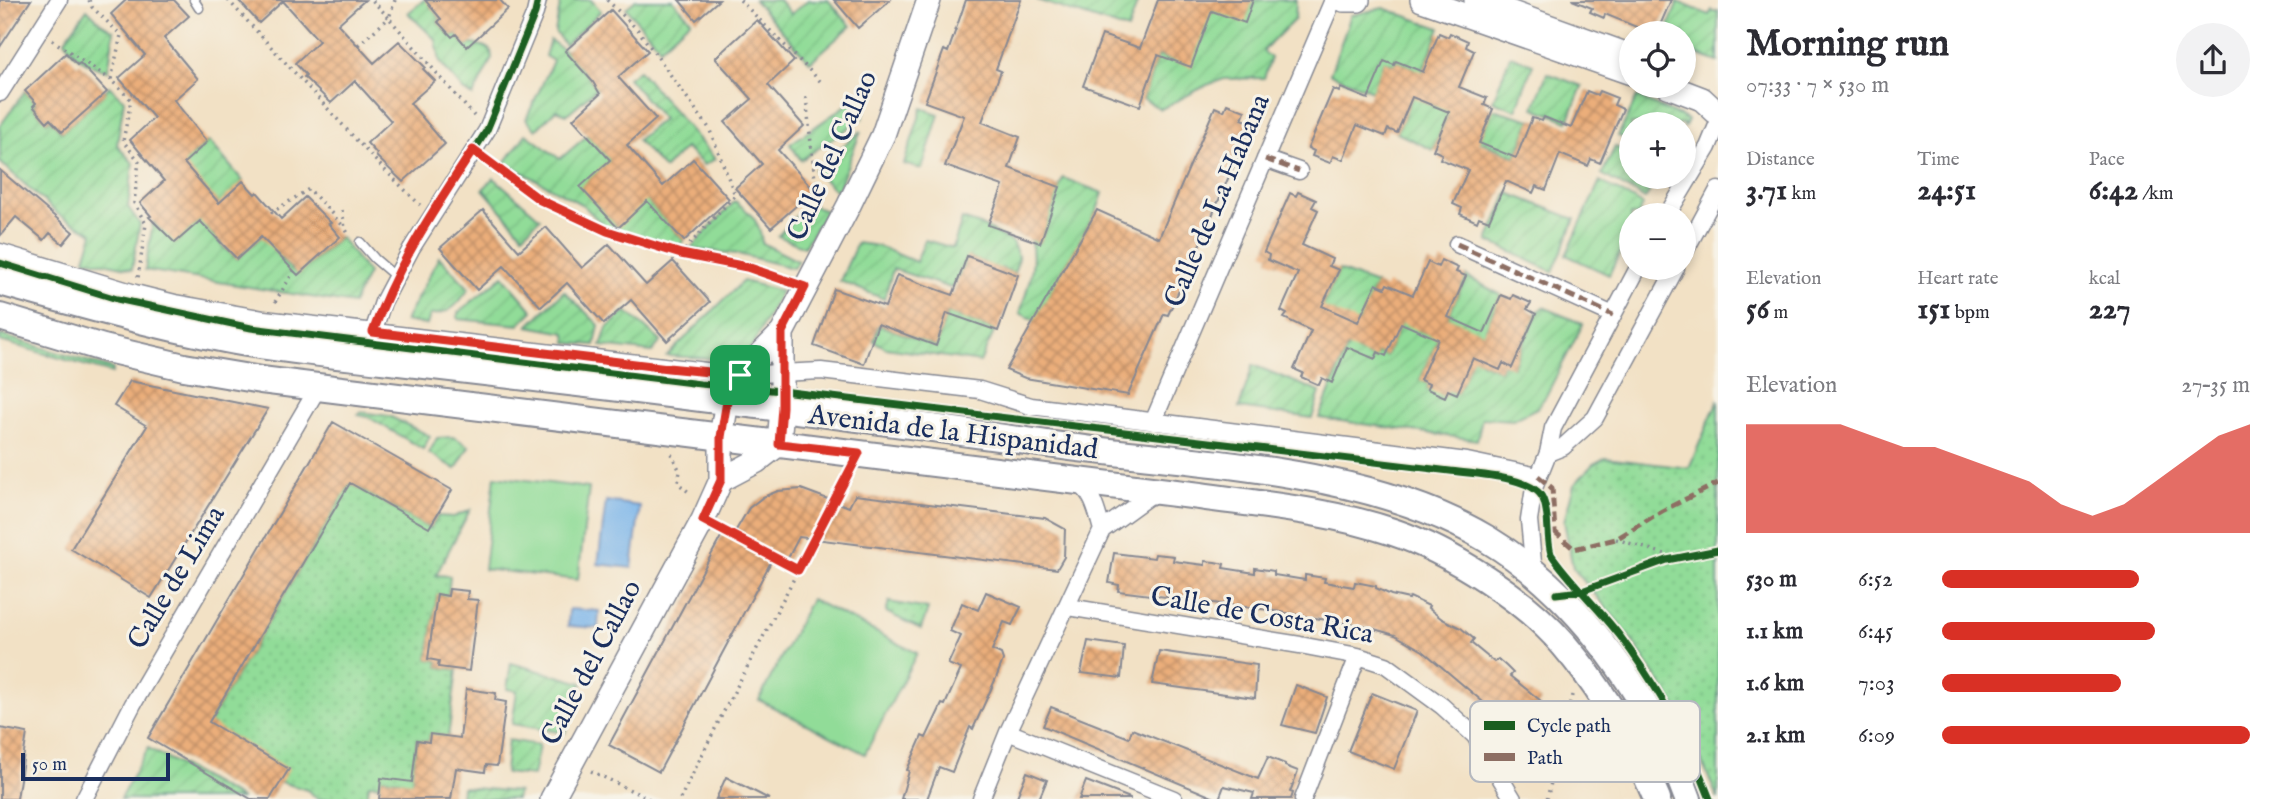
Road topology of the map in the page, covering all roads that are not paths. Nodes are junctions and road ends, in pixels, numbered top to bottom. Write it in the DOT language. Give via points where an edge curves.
graph roads {
  1 [pos="58,0"];
  2 [pos="538,0"];
  3 [pos="929,0"];
  4 [pos="1333,0"];
  5 [pos="1344,0"];
  6 [pos="1358,0"];
  7 [pos="1422,0"];
  8 [pos="1476,0"];
  9 [pos="1619,52"];
  10 [pos="1619,69"];
  11 [pos="1696,80"];
  12 [pos="1718,88"];
  13 [pos="0,93"];
  14 [pos="1696,97"];
  15 [pos="1718,115"];
  16 [pos="1265,159"];
  17 [pos="1299,171"];
  18 [pos="1718,190"];
  19 [pos="1674,203"];
  20 [pos="1696,231"];
  21 [pos="360,242"];
  22 [pos="1457,244"];
  23 [pos="0,251"];
  24 [pos="396,277"];
  25 [pos="1632,280"];
  26 [pos="1670,280"];
  27 [pos="0,282"];
  28 [pos="1613,315"];
  29 [pos="0,317"];
  30 [pos="373,332"];
  31 [pos="782,332"];
  32 [pos="782,374"];
  33 [pos="740,375"];
  34 [pos="318,386"];
  35 [pos="727,401"];
  36 [pos="782,407"];
  37 [pos="1153,422"];
  38 [pos="668,430"];
  39 [pos="721,437"];
  40 [pos="779,444"];
  41 [pos="1548,453"];
  42 [pos="1538,476"];
  43 [pos="1072,479"];
  44 [pos="721,480"];
  45 [pos="1156,491"];
  46 [pos="1102,530"];
  47 [pos="1534,574"];
  48 [pos="1068,607"];
  49 [pos="1358,656"];
  50 [pos="1605,701"];
  51 [pos="1639,701"];
  52 [pos="1470,731"];
  53 [pos="1009,732"];
  54 [pos="1503,782"];
  55 [pos="1650,782"];
  56 [pos="1682,782"];
  57 [pos="84,799"];
  58 [pos="552,799"];
  59 [pos="981,799"];
  60 [pos="1174,799"];
  61 [pos="1303,799"];
  62 [pos="1513,799"];
  63 [pos="1657,799"];
  64 [pos="1688,799"];
  1 -- 13 [label="street"];
  2 -- 24 [label="street" via="487,130"];
  3 -- 31 [label="street, Calle del Callao" via="883,135"];
  4 -- 16 [label="street, Calle de La Habana"];
  5 -- 6 [label="street"];
  7 -- 10 [label="street"];
  8 -- 9 [label="street"];
  11 -- 12 [label="street"];
  14 -- 15 [label="street"];
  15 -- 19 [label="street" via="1708,147"];
  16 -- 17 [label="street"];
  16 -- 37 [label="street, Calle de La Habana"];
  18 -- 20 [label="street"];
  21 -- 24 [label="lane"];
  22 -- 28 [label="street"];
  23 -- 30 [label="street, Avenida de la Hispanidad" via="174,303"];
  24 -- 30 [label="street"];
  25 -- 28 [label="street"];
  26 -- 41 [label="street" via="1595,418 1563,447"];
  27 -- 35 [label="main road, Avenida de la Hispanidad" via="122,317 228,340"];
  28 -- 41 [label="street" via="1553,428"];
  29 -- 34 [label="main road, Avenida de la Hispanidad" via="184,367"];
  30 -- 33 [label="street, Avenida de la Hispanidad"];
  31 -- 32 [label="street, Calle del Callao"];
  31 -- 33 [label="street, Calle del Callao"];
  32 -- 33 [label="street, Avenida de la Hispanidad"];
  32 -- 36 [label="street, Calle del Callao"];
  32 -- 37 [label="street, Avenida de la Hispanidad" via="821,371 979,390 1031,406"];
  33 -- 35 [label="street, Calle del Callao"];
  34 -- 38 [label="main road, Avenida de la Hispanidad"];
  34 -- 57 [label="street, Calle de Lima" via="133,704"];
  35 -- 36 [label="main road, Avenida de la Hispanidad"];
  35 -- 39 [label="street, Calle del Callao"];
  36 -- 40 [label="street, Calle del Callao"];
  36 -- 47 [label="main road, Avenida de la Hispanidad" via="1335,483 1455,522 1489,540"];
  37 -- 42 [label="street, Avenida de la Hispanidad" via="1467,461"];
  38 -- 39 [label="main road, Avenida de la Hispanidad"];
  38 -- 44 [label="street" via="706,454"];
  39 -- 40 [label="main road, Avenida de la Hispanidad"];
  39 -- 44 [label="street, Calle del Callao"];
  40 -- 43 [label="main road, Avenida de la Hispanidad"];
  40 -- 44 [label="street"];
  41 -- 42 [label="street"];
  42 -- 47 [label="street" via="1530,520"];
  43 -- 45 [label="main road, Avenida de la Hispanidad"];
  43 -- 46 [label="street" via="1092,498"];
  44 -- 58 [label="street, Calle del Callao"];
  45 -- 46 [label="street"];
  45 -- 50 [label="main road, Avenida de la Hispanidad" via="1347,520 1394,532 1441,552 1510,594 1564,644"];
  46 -- 48 [label="street"];
  47 -- 51 [label="main road, Avenida de la Hispanidad" via="1593,631"];
  48 -- 49 [label="street, Calle de Costa Rica"];
  48 -- 53 [label="street"];
  49 -- 52 [label="street, Calle de Costa Rica" via="1386,665"];
  49 -- 61 [label="street"];
  53 -- 59 [label="street"];
  53 -- 60 [label="street"];
  54 -- 62 [label="street, Calle de Costa Rica"];
  55 -- 63 [label="main road, Avenida de la Hispanidad"];
  56 -- 64 [label="main road, Avenida de la Hispanidad"];
}
